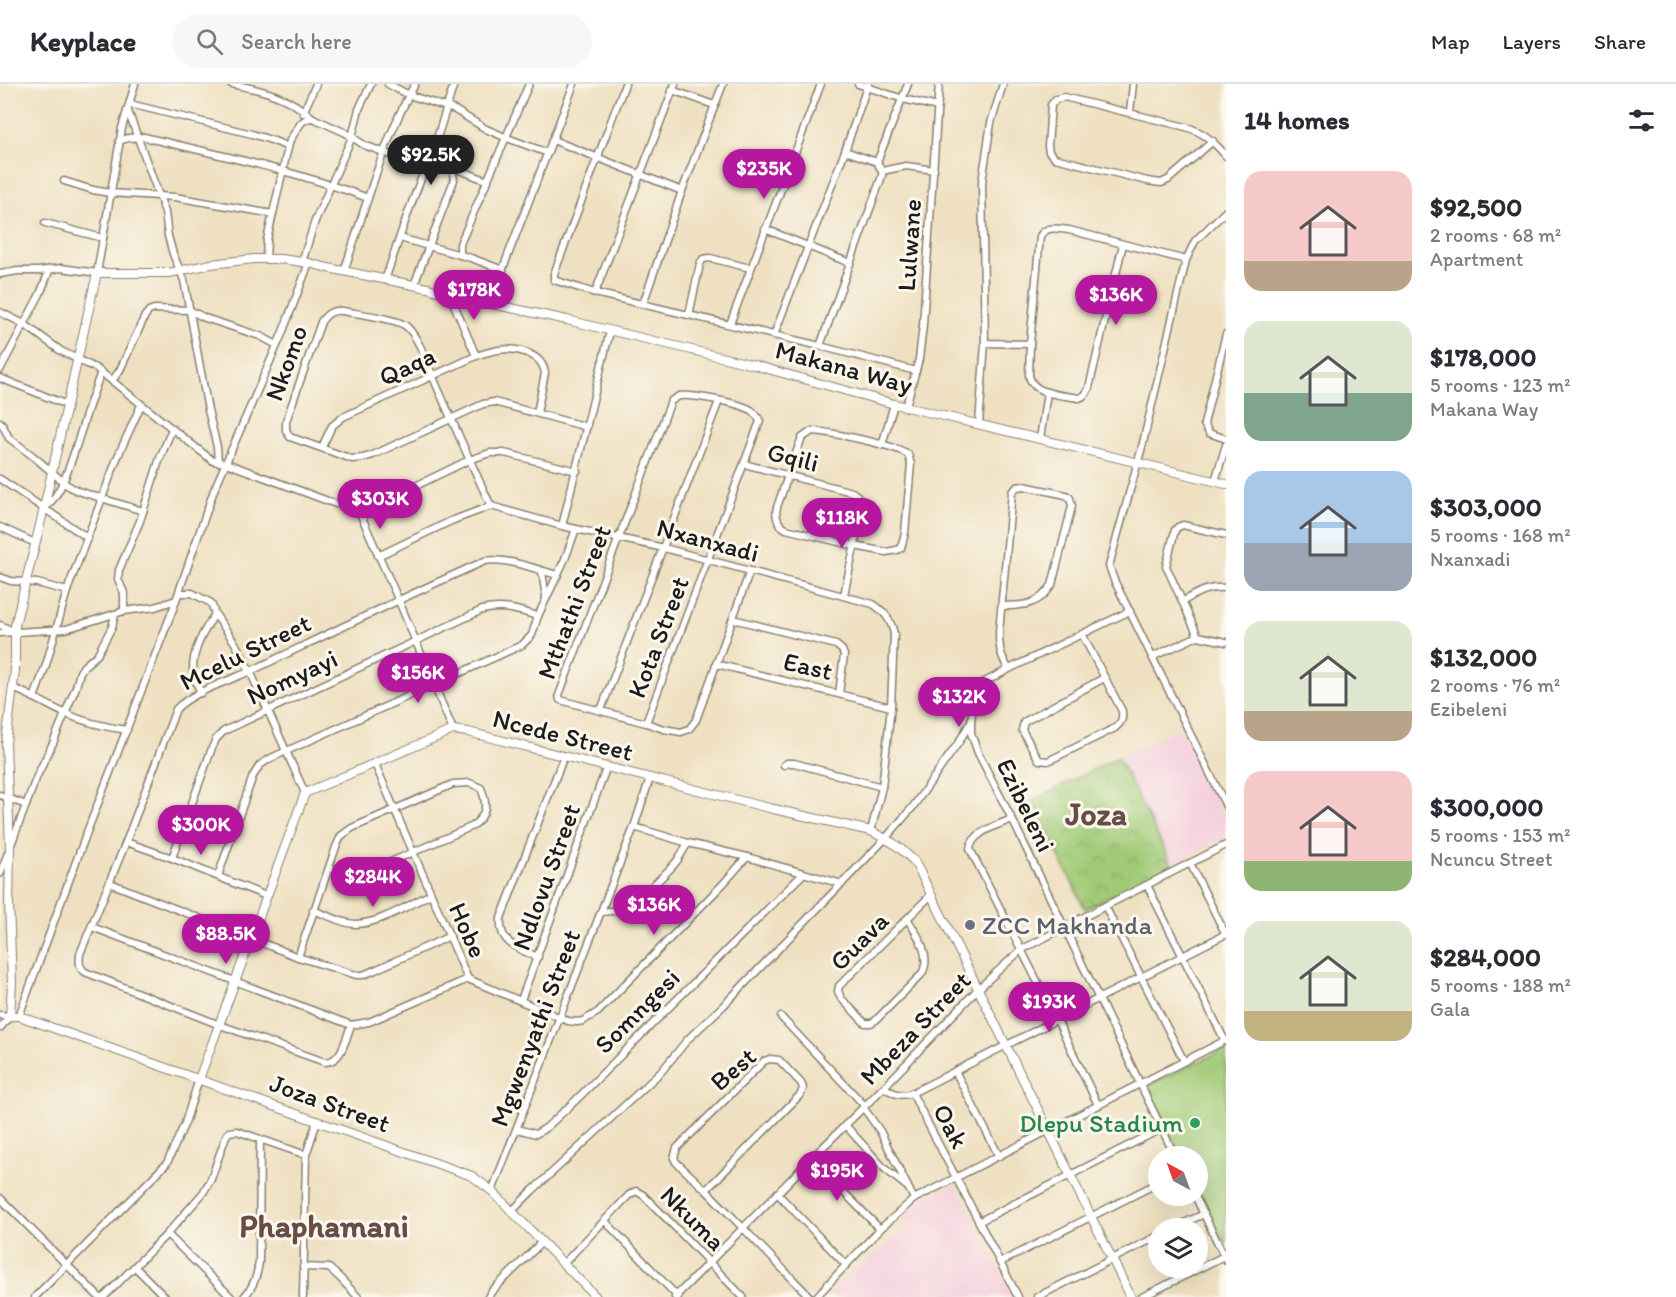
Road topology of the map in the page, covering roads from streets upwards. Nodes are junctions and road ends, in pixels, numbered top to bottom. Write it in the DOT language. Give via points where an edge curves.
graph roads {
  1 [pos="135,84"];
  2 [pos="231,84"];
  3 [pos="316,84"];
  4 [pos="370,84"];
  5 [pos="388,84"];
  6 [pos="415,84"];
  7 [pos="454,84"];
  8 [pos="530,84"];
  9 [pos="574,84"];
  10 [pos="626,84"];
  11 [pos="723,84"];
  12 [pos="821,84"];
  13 [pos="858,84"];
  14 [pos="908,84"];
  15 [pos="939,84"];
  16 [pos="1003,84"];
  17 [pos="1133,84"];
  18 [pos="868,86"];
  19 [pos="674,87"];
  20 [pos="409,95"];
  21 [pos="903,99"];
  22 [pos="714,105"];
  23 [pos="129,107"];
  24 [pos="447,107"];
  25 [pos="938,107"];
  26 [pos="304,110"];
  27 [pos="1130,112"];
  28 [pos="313,118"];
  29 [pos="301,123"];
  30 [pos="138,137"];
  31 [pos="352,137"];
  32 [pos="507,138"];
  33 [pos="119,141"];
  34 [pos="553,141"];
  35 [pos="1213,141"];
  36 [pos="288,147"];
  37 [pos="845,151"];
  38 [pos="383,152"];
  39 [pos="548,153"];
  40 [pos="1226,156"];
  41 [pos="429,158"];
  42 [pos="596,158"];
  43 [pos="877,162"];
  44 [pos="452,167"];
  45 [pos="934,170"];
  46 [pos="282,171"];
  47 [pos="882,171"];
  48 [pos="424,172"];
  49 [pos="640,175"];
  50 [pos="64,181"];
  51 [pos="488,181"];
  52 [pos="332,185"];
  53 [pos="682,191"];
  54 [pos="110,193"];
  55 [pos="160,195"];
  56 [pos="368,198"];
  57 [pos="1226,211"];
  58 [pos="273,214"];
  59 [pos="45,223"];
  60 [pos="765,230"];
  61 [pos="103,238"];
  62 [pos="400,238"];
  63 [pos="1123,244"];
  64 [pos="428,246"];
  65 [pos="808,246"];
  66 [pos="460,255"];
  67 [pos="266,259"];
  68 [pos="1186,260"];
  69 [pos="306,262"];
  70 [pos="850,263"];
  71 [pos="750,268"];
  72 [pos="50,270"];
  73 [pos="180,270"];
  74 [pos="503,270"];
  75 [pos="344,271"];
  76 [pos="97,273"];
  77 [pos="0,274"];
  78 [pos="386,280"];
  79 [pos="414,285"];
  80 [pos="595,293"];
  81 [pos="450,295"];
  82 [pos="490,303"];
  83 [pos="643,304"];
  84 [pos="189,310"];
  85 [pos="0,312"];
  86 [pos="688,315"];
  87 [pos="24,324"];
  88 [pos="730,324"];
  89 [pos="610,331"];
  90 [pos="1226,334"];
  91 [pos="774,335"];
  92 [pos="985,343"];
  93 [pos="1030,344"];
  94 [pos="277,345"];
  95 [pos="820,346"];
  96 [pos="476,356"];
  97 [pos="77,359"];
  98 [pos="0,370"];
  99 [pos="916,371"];
  100 [pos="101,372"];
  101 [pos="433,377"];
  102 [pos="0,378"];
  103 [pos="112,381"];
  104 [pos="1047,392"];
  105 [pos="671,401"];
  106 [pos="719,401"];
  107 [pos="894,404"];
  108 [pos="67,405"];
  109 [pos="141,405"];
  110 [pos="906,406"];
  111 [pos="537,413"];
  112 [pos="452,419"];
  113 [pos="0,422"];
  114 [pos="979,424"];
  115 [pos="587,427"];
  116 [pos="172,429"];
  117 [pos="1040,439"];
  118 [pos="1226,439"];
  119 [pos="882,445"];
  120 [pos="1226,445"];
  121 [pos="322,447"];
  122 [pos="469,460"];
  123 [pos="218,462"];
  124 [pos="226,463"];
  125 [pos="744,464"];
  126 [pos="1137,464"];
  127 [pos="576,471"];
  128 [pos="51,473"];
  129 [pos="789,476"];
  130 [pos="0,478"];
  131 [pos="62,482"];
  132 [pos="1215,482"];
  133 [pos="1226,484"];
  134 [pos="103,499"];
  135 [pos="491,506"];
  136 [pos="43,509"];
  137 [pos="143,511"];
  138 [pos="360,513"];
  139 [pos="562,526"];
  140 [pos="0,527"];
  141 [pos="576,529"];
  142 [pos="1226,535"];
  143 [pos="619,537"];
  144 [pos="88,538"];
  145 [pos="35,543"];
  146 [pos="855,546"];
  147 [pos="664,548"];
  148 [pos="378,556"];
  149 [pos="707,560"];
  150 [pos="542,572"];
  151 [pos="750,572"];
  152 [pos="558,575"];
  153 [pos="0,578"];
  154 [pos="25,582"];
  155 [pos="1226,588"];
  156 [pos="67,591"];
  157 [pos="178,593"];
  158 [pos="844,595"];
  159 [pos="546,598"];
  160 [pos="399,599"];
  161 [pos="176,600"];
  162 [pos="1182,602"];
  163 [pos="1002,606"];
  164 [pos="1130,611"];
  165 [pos="124,612"];
  166 [pos="215,614"];
  167 [pos="115,615"];
  168 [pos="538,616"];
  169 [pos="733,619"];
  170 [pos="0,625"];
  171 [pos="56,630"];
  172 [pos="15,632"];
  173 [pos="0,633"];
  174 [pos="1082,634"];
  175 [pos="1198,636"];
  176 [pos="416,640"];
  177 [pos="1226,642"];
  178 [pos="1152,657"];
  179 [pos="716,664"];
  180 [pos="1009,669"];
  181 [pos="250,672"];
  182 [pos="1104,678"];
  183 [pos="433,684"];
  184 [pos="13,688"];
  185 [pos="201,693"];
  186 [pos="839,694"];
  187 [pos="34,698"];
  188 [pos="891,707"];
  189 [pos="267,710"];
  190 [pos="601,711"];
  191 [pos="65,714"];
  192 [pos="971,722"];
  193 [pos="646,723"];
  194 [pos="8,730"];
  195 [pos="127,730"];
  196 [pos="453,730"];
  197 [pos="0,736"];
  198 [pos="286,751"];
  199 [pos="564,756"];
  200 [pos="375,764"];
  201 [pos="784,765"];
  202 [pos="607,766"];
  203 [pos="650,778"];
  204 [pos="882,787"];
  205 [pos="1223,791"];
  206 [pos="305,794"];
  207 [pos="4,796"];
  208 [pos="26,805"];
  209 [pos="1226,806"];
  210 [pos="394,810"];
  211 [pos="1012,819"];
  212 [pos="634,827"];
  213 [pos="871,831"];
  214 [pos="885,839"];
  215 [pos="126,842"];
  216 [pos="688,843"];
  217 [pos="1226,846"];
  218 [pos="10,848"];
  219 [pos="413,852"];
  220 [pos="747,857"];
  221 [pos="172,858"];
  222 [pos="1190,863"];
  223 [pos="329,868"];
  224 [pos="0,874"];
  225 [pos="803,874"];
  226 [pos="218,876"];
  227 [pos="110,883"];
  228 [pos="842,884"];
  229 [pos="1147,885"];
  230 [pos="431,894"];
  231 [pos="931,895"];
  232 [pos="266,896"];
  233 [pos="1105,906"];
  234 [pos="313,910"];
  235 [pos="601,912"];
  236 [pos="908,920"];
  237 [pos="92,927"];
  238 [pos="1063,927"];
  239 [pos="1226,934"];
  240 [pos="450,936"];
  241 [pos="251,938"];
  242 [pos="1021,950"];
  243 [pos="1183,956"];
  244 [pos="298,957"];
  245 [pos="538,957"];
  246 [pos="1141,977"];
  247 [pos="468,979"];
  248 [pos="236,982"];
  249 [pos="977,990"];
  250 [pos="1099,999"];
  251 [pos="521,1000"];
  252 [pos="0,1016"];
  253 [pos="10,1016"];
  254 [pos="19,1016"];
  255 [pos="781,1017"];
  256 [pos="560,1018"];
  257 [pos="1057,1020"];
  258 [pos="220,1025"];
  259 [pos="351,1025"];
  260 [pos="0,1028"];
  261 [pos="1226,1040"];
  262 [pos="1006,1046"];
  263 [pos="1184,1061"];
  264 [pos="955,1071"];
  265 [pos="199,1079"];
  266 [pos="1140,1084"];
  267 [pos="884,1087"];
  268 [pos="912,1093"];
  269 [pos="1098,1105"];
  270 [pos="864,1106"];
  271 [pos="318,1121"];
  272 [pos="845,1125"];
  273 [pos="1161,1129"];
  274 [pos="517,1130"];
  275 [pos="1048,1131"];
  276 [pos="260,1140"];
  277 [pos="1170,1146"];
  278 [pos="306,1155"];
  279 [pos="999,1156"];
  280 [pos="811,1159"];
  281 [pos="1070,1175"];
  282 [pos="956,1177"];
  283 [pos="906,1186"];
  284 [pos="1148,1188"];
  285 [pos="705,1190"];
  286 [pos="492,1191"];
  287 [pos="777,1193"];
  288 [pos="0,1198"];
  289 [pos="914,1199"];
  290 [pos="1200,1206"];
  291 [pos="512,1211"];
  292 [pos="1204,1214"];
  293 [pos="1091,1216"];
  294 [pos="1195,1218"];
  295 [pos="605,1221"];
  296 [pos="980,1221"];
  297 [pos="743,1228"];
  298 [pos="880,1229"];
  299 [pos="167,1234"];
  300 [pos="1148,1241"];
  301 [pos="542,1242"];
  302 [pos="1112,1258"];
  303 [pos="1225,1258"];
  304 [pos="710,1262"];
  305 [pos="1000,1262"];
  306 [pos="563,1264"];
  307 [pos="846,1265"];
  308 [pos="66,1266"];
  309 [pos="135,1267"];
  310 [pos="303,1267"];
  311 [pos="35,1297"];
  312 [pos="102,1297"];
  313 [pos="165,1297"];
  314 [pos="231,1297"];
  315 [pos="244,1297"];
  316 [pos="303,1297"];
  317 [pos="358,1297"];
  318 [pos="488,1297"];
  319 [pos="594,1297"];
  320 [pos="677,1297"];
  321 [pos="743,1297"];
  322 [pos="810,1297"];
  323 [pos="816,1297"];
  324 [pos="1018,1297"];
  325 [pos="1037,1297"];
  326 [pos="1131,1297"];
  327 [pos="1142,1297"];
  1 -- 23 [label="street"];
  2 -- 26 [label="street" via="279,96"];
  3 -- 26 [label="street"];
  4 -- 31 [label="street"];
  5 -- 20 [label="street"];
  6 -- 20 [label="street"];
  7 -- 24 [label="street"];
  8 -- 32 [label="street"];
  9 -- 34 [label="street"];
  10 -- 42 [label="street"];
  11 -- 22 [label="street"];
  12 -- 60 [label="street"];
  13 -- 18 [label="street"];
  14 -- 21 [label="street"];
  15 -- 25 [label="street, Lulwane"];
  16 -- 92 [label="street" via="991,123 982,182"];
  17 -- 27 [label="street"];
  18 -- 21 [label="street"];
  18 -- 37 [label="street"];
  19 -- 22 [label="street"];
  19 -- 49 [label="street"];
  20 -- 24 [label="street"];
  20 -- 38 [label="street"];
  21 -- 25 [label="street"];
  21 -- 43 [label="street"];
  22 -- 53 [label="street"];
  23 -- 30 [label="street"];
  23 -- 33 [label="street"];
  23 -- 36 [label="street" via="252,134"];
  24 -- 32 [label="street"];
  24 -- 41 [label="street"];
  25 -- 45 [label="street, Lulwane"];
  26 -- 28 [label="street"];
  26 -- 29 [label="street"];
  27 -- 35 [label="street" via="1194,129"];
  27 -- 35 [label="street" via="1059,97 1051,105 1049,152 1055,158 1161,183"];
  28 -- 29 [label="street"];
  28 -- 31 [label="street"];
  29 -- 36 [label="street"];
  30 -- 33 [label="street"];
  30 -- 46 [label="street"];
  30 -- 55 [label="street"];
  31 -- 38 [label="street"];
  31 -- 52 [label="street"];
  32 -- 39 [label="street"];
  32 -- 51 [label="street"];
  33 -- 54 [label="street"];
  34 -- 39 [label="street"];
  34 -- 42 [label="street"];
  35 -- 40 [label="street"];
  36 -- 46 [label="street"];
  37 -- 43 [label="street"];
  37 -- 65 [label="street"];
  38 -- 48 [label="street"];
  38 -- 56 [label="street"];
  39 -- 74 [label="street"];
  41 -- 44 [label="street"];
  41 -- 48 [label="street"];
  42 -- 49 [label="street"];
  42 -- 80 [label="street" via="553,277"];
  43 -- 47 [label="street"];
  44 -- 51 [label="street"];
  44 -- 64 [label="street" via="454,180"];
  45 -- 47 [label="street" via="906,166"];
  45 -- 99 [label="street, Lulwane"];
  46 -- 52 [label="street"];
  46 -- 58 [label="street"];
  47 -- 70 [label="street"];
  48 -- 62 [label="street"];
  49 -- 53 [label="street"];
  49 -- 80 [label="street"];
  50 -- 54 [label="street"];
  51 -- 66 [label="street" via="460,244"];
  52 -- 56 [label="street"];
  52 -- 69 [label="street" via="315,221"];
  53 -- 83 [label="street"];
  54 -- 55 [label="street"];
  54 -- 61 [label="street"];
  55 -- 58 [label="street"];
  55 -- 73 [label="street"];
  56 -- 75 [label="street"];
  57 -- 68 [label="street" via="1195,241"];
  58 -- 67 [label="street"];
  59 -- 61 [label="street"];
  60 -- 65 [label="street"];
  60 -- 71 [label="street"];
  61 -- 76 [label="street"];
  62 -- 64 [label="street"];
  62 -- 78 [label="street"];
  63 -- 68 [label="street"];
  63 -- 93 [label="street" via="1069,230 1044,231 1040,236"];
  63 -- 104 [label="street" via="1089,388 1078,398"];
  64 -- 66 [label="street"];
  64 -- 79 [label="street"];
  65 -- 70 [label="street"];
  65 -- 91 [label="street"];
  66 -- 74 [label="street"];
  67 -- 69 [label="street, Makana Way"];
  67 -- 73 [label="street, Makana Way"];
  68 -- 126 [label="street"];
  69 -- 75 [label="street, Makana Way"];
  69 -- 94 [label="street"];
  70 -- 95 [label="street"];
  71 -- 86 [label="street" via="703,259"];
  71 -- 88 [label="street"];
  72 -- 76 [label="street"];
  72 -- 77 [label="street"];
  72 -- 87 [label="street"];
  73 -- 76 [label="street, Makana Way"];
  73 -- 84 [label="street"];
  74 -- 82 [label="street"];
  75 -- 78 [label="street, Makana Way"];
  76 -- 97 [label="street"];
  78 -- 79 [label="street, Makana Way"];
  79 -- 81 [label="street, Makana Way"];
  80 -- 83 [label="street"];
  81 -- 82 [label="street, Makana Way"];
  81 -- 96 [label="street"];
  82 -- 89 [label="street, Makana Way"];
  83 -- 86 [label="street"];
  84 -- 94 [label="street"];
  84 -- 103 [label="street" via="149,311"];
  84 -- 123 [label="street"];
  85 -- 87 [label="street"];
  86 -- 88 [label="street"];
  87 -- 97 [label="street"];
  87 -- 98 [label="street"];
  88 -- 91 [label="street"];
  89 -- 107 [label="street, Makana Way"];
  89 -- 115 [label="street"];
  90 -- 118 [label="street" via="1204,424 1209,433"];
  91 -- 95 [label="street"];
  92 -- 93 [label="street"];
  92 -- 114 [label="street"];
  93 -- 104 [label="street" via="1030,382"];
  94 -- 124 [label="street"];
  95 -- 99 [label="street"];
  96 -- 101 [label="street, Qaqa"];
  96 -- 111 [label="street, Qaqa" via="507,348 540,360 545,373"];
  97 -- 100 [label="street"];
  97 -- 108 [label="street"];
  99 -- 110 [label="street, Lulwane"];
  100 -- 103 [label="street"];
  100 -- 131 [label="street"];
  101 -- 112 [label="street, Nkomo"];
  101 -- 121 [label="street, Qaqa" via="338,420"];
  101 -- 121 [label="street, Nkomo" via="416,340 403,324 343,310 329,312 321,322 285,426 291,437"];
  102 -- 108 [label="street"];
  103 -- 109 [label="street"];
  104 -- 117 [label="street"];
  105 -- 106 [label="street, Kota Street" via="683,395"];
  105 -- 143 [label="street, Mthathi Street"];
  106 -- 125 [label="street, Kota Street" via="748,408 760,421"];
  106 -- 147 [label="street"];
  107 -- 110 [label="street, Makana Way"];
  107 -- 119 [label="street"];
  108 -- 128 [label="street"];
  109 -- 116 [label="street"];
  109 -- 134 [label="street"];
  110 -- 114 [label="street, Makana Way"];
  111 -- 112 [label="street" via="494,402"];
  111 -- 115 [label="street"];
  112 -- 121 [label="street, Nkomo" via="363,459 352,459"];
  112 -- 122 [label="street, Nkomo"];
  113 -- 128 [label="street" via="9,438"];
  114 -- 117 [label="street, Makana Way"];
  115 -- 127 [label="street"];
  116 -- 123 [label="street"];
  116 -- 137 [label="street"];
  117 -- 126 [label="street, Makana Way"];
  119 -- 129 [label="street" via="812,431 802,438"];
  119 -- 146 [label="street" via="905,452 911,461 903,542 893,552"];
  120 -- 132 [label="street"];
  122 -- 127 [label="street" via="496,452"];
  122 -- 135 [label="street, Nkomo"];
  122 -- 138 [label="street"];
  123 -- 124 [label="street"];
  124 -- 138 [label="street"];
  124 -- 157 [label="street"];
  125 -- 129 [label="street, Gqili"];
  125 -- 149 [label="street, Kota Street"];
  126 -- 132 [label="street, Makana Way"];
  126 -- 164 [label="street" via="1110,566"];
  127 -- 139 [label="street"];
  128 -- 131 [label="street"];
  128 -- 136 [label="street"];
  129 -- 146 [label="street, Gqili" via="856,494 862,504"];
  129 -- 146 [label="street" via="776,512 781,525"];
  130 -- 136 [label="street"];
  131 -- 134 [label="street"];
  131 -- 136 [label="street"];
  132 -- 133 [label="street, Makana Way"];
  134 -- 137 [label="street"];
  134 -- 144 [label="street"];
  135 -- 139 [label="street, Nxanxadi"];
  135 -- 148 [label="street"];
  136 -- 144 [label="street"];
  136 -- 145 [label="street"];
  137 -- 165 [label="street" via="119,570"];
  138 -- 148 [label="street"];
  139 -- 141 [label="street, Nxanxadi"];
  140 -- 145 [label="street"];
  141 -- 143 [label="street, Nxanxadi"];
  141 -- 152 [label="street"];
  142 -- 162 [label="street" via="1183,525 1174,530 1166,566"];
  143 -- 147 [label="street, Nxanxadi"];
  143 -- 190 [label="street, Mthathi Street" via="559,695 563,702"];
  144 -- 156 [label="street"];
  145 -- 154 [label="street"];
  146 -- 158 [label="street"];
  147 -- 149 [label="street, Nxanxadi"];
  147 -- 190 [label="street"];
  148 -- 160 [label="street"];
  149 -- 151 [label="street, Nxanxadi"];
  149 -- 193 [label="street, Kota Street"];
  150 -- 152 [label="street, Mcelu Street"];
  150 -- 159 [label="street"];
  150 -- 160 [label="street, Mcelu Street" via="489,561"];
  151 -- 158 [label="street, Nxanxadi"];
  151 -- 169 [label="street, Mthathi Street"];
  152 -- 159 [label="street"];
  153 -- 154 [label="street"];
  154 -- 156 [label="street"];
  154 -- 172 [label="street"];
  155 -- 162 [label="street" via="1206,589"];
  156 -- 171 [label="street"];
  157 -- 161 [label="street"];
  157 -- 166 [label="street" via="192,593 211,603"];
  158 -- 188 [label="street, Nxanxadi" via="873,604 892,624"];
  159 -- 168 [label="street"];
  160 -- 176 [label="street"];
  160 -- 181 [label="street, Mcelu Street"];
  161 -- 165 [label="street"];
  161 -- 195 [label="street"];
  162 -- 175 [label="street"];
  163 -- 163 [label="street" via="1012,492 1024,486 1066,495 1072,506 1052,585 1038,600 1023,606"];
  163 -- 180 [label="street" via="999,650"];
  164 -- 174 [label="street, Ezibeleni"];
  164 -- 178 [label="street"];
  165 -- 167 [label="street"];
  166 -- 181 [label="street"];
  166 -- 185 [label="street" via="194,660 194,676"];
  167 -- 171 [label="street"];
  167 -- 191 [label="street" via="97,655 80,672"];
  168 -- 176 [label="street, Nomyayi" via="496,607"];
  168 -- 183 [label="street" via="532,635 515,649"];
  169 -- 179 [label="street, Mthathi Street"];
  169 -- 186 [label="street" via="836,645 844,655"];
  170 -- 172 [label="street"];
  171 -- 172 [label="street"];
  171 -- 187 [label="street"];
  172 -- 173 [label="street"];
  172 -- 184 [label="street"];
  174 -- 180 [label="street, Ezibeleni"];
  174 -- 182 [label="street"];
  175 -- 177 [label="street"];
  175 -- 178 [label="street"];
  176 -- 183 [label="street"];
  176 -- 189 [label="street, Nomyayi"];
  178 -- 205 [label="street"];
  179 -- 186 [label="street, East"];
  179 -- 193 [label="street, Mthathi Street" via="696,720 689,729 681,732"];
  180 -- 192 [label="street, Ezibeleni" via="977,690"];
  181 -- 185 [label="street, Mcelu Street"];
  181 -- 189 [label="street"];
  182 -- 182 [label="street" via="1122,711 1120,723 1048,761 1039,760 1022,730 1024,722"];
  183 -- 196 [label="street"];
  183 -- 198 [label="street"];
  184 -- 187 [label="street"];
  184 -- 194 [label="street"];
  185 -- 215 [label="street, Mcelu Street" via="176,709"];
  186 -- 188 [label="street, East"];
  187 -- 191 [label="street"];
  188 -- 204 [label="street, Nxanxadi"];
  189 -- 198 [label="street"];
  189 -- 221 [label="street, Nomyayi" via="224,731 216,740"];
  190 -- 193 [label="street, Mthathi Street"];
  191 -- 195 [label="street"];
  191 -- 208 [label="street"];
  192 -- 211 [label="street, Ezibeleni" via="978,753"];
  192 -- 214 [label="street" via="912,808"];
  194 -- 197 [label="street"];
  194 -- 207 [label="street"];
  195 -- 254 [label="street"];
  196 -- 199 [label="street, Ncede Street"];
  196 -- 200 [label="street, Ncede Street"];
  198 -- 206 [label="street"];
  198 -- 226 [label="street" via="264,761 253,776"];
  199 -- 202 [label="street, Ncede Street"];
  199 -- 245 [label="street" via="500,923 509,943"];
  200 -- 206 [label="street, Ncede Street"];
  200 -- 210 [label="street, Hobe"];
  201 -- 204 [label="street" via="794,763"];
  202 -- 203 [label="street, Ncede Street"];
  202 -- 245 [label="street, Ndlovu Street"];
  203 -- 212 [label="street, Mgwenyathi Street"];
  203 -- 213 [label="street, Ncede Street"];
  204 -- 213 [label="street, Nxanxadi"];
  205 -- 209 [label="street"];
  206 -- 232 [label="street"];
  207 -- 208 [label="street"];
  207 -- 218 [label="street"];
  208 -- 218 [label="street"];
  210 -- 219 [label="street, Hobe"];
  210 -- 219 [label="street" via="453,784 470,783 481,788 486,805 479,820"];
  210 -- 223 [label="street" via="341,836"];
  211 -- 238 [label="street, Ezibeleni"];
  211 -- 242 [label="street" via="980,834 970,849"];
  212 -- 216 [label="street"];
  212 -- 235 [label="street, Mgwenyathi Street"];
  213 -- 214 [label="street, Ncede Street"];
  214 -- 228 [label="street"];
  214 -- 231 [label="street, Ncede Street" via="914,861"];
  215 -- 221 [label="street"];
  215 -- 227 [label="street, Mcelu Street"];
  216 -- 220 [label="street"];
  216 -- 235 [label="street" via="677,861 633,905"];
  217 -- 222 [label="street, Mbeza Street"];
  218 -- 224 [label="street"];
  218 -- 253 [label="street"];
  219 -- 223 [label="street" via="356,875"];
  219 -- 230 [label="street, Hobe"];
  220 -- 225 [label="street"];
  220 -- 256 [label="street" via="598,1012 584,1021"];
  221 -- 226 [label="street"];
  222 -- 229 [label="street, Mbeza Street"];
  222 -- 239 [label="street"];
  223 -- 234 [label="street"];
  225 -- 228 [label="street"];
  225 -- 274 [label="street, Somngesi" via="547,1127 536,1134"];
  226 -- 232 [label="street"];
  227 -- 237 [label="street, Mcelu Street"];
  227 -- 241 [label="street"];
  228 -- 291 [label="street" via="688,1039 655,1078"];
  229 -- 233 [label="street, Mbeza Street"];
  229 -- 243 [label="street"];
  230 -- 234 [label="street" via="358,924"];
  230 -- 240 [label="street, Hobe"];
  231 -- 236 [label="street, Guava"];
  231 -- 249 [label="street, Ncede Street"];
  232 -- 241 [label="street"];
  233 -- 238 [label="street, Mbeza Street"];
  233 -- 246 [label="street"];
  234 -- 244 [label="street"];
  235 -- 256 [label="street, Mgwenyathi Street"];
  236 -- 236 [label="street, Guava" via="839,986 841,998 865,1023 876,1020 926,967 920,942"];
  237 -- 248 [label="street"];
  237 -- 258 [label="street, Mcelu Street" via="80,954 85,972"];
  238 -- 242 [label="street, Mbeza Street"];
  238 -- 250 [label="street, Ezibeleni"];
  239 -- 243 [label="street"];
  240 -- 244 [label="street" via="359,975"];
  240 -- 247 [label="street, Hobe"];
  241 -- 244 [label="street"];
  241 -- 248 [label="street"];
  242 -- 249 [label="street, Mbeza Street"];
  242 -- 257 [label="street"];
  243 -- 246 [label="street"];
  243 -- 261 [label="street"];
  245 -- 251 [label="street, Ndlovu Street"];
  246 -- 250 [label="street"];
  246 -- 263 [label="street"];
  247 -- 251 [label="street"];
  247 -- 259 [label="street" via="376,1019"];
  248 -- 258 [label="street"];
  248 -- 259 [label="street"];
  249 -- 262 [label="street, Ncede Street"];
  249 -- 267 [label="street, Mbeza Street"];
  250 -- 257 [label="street"];
  250 -- 266 [label="street, Ezibeleni"];
  251 -- 256 [label="street"];
  252 -- 253 [label="street"];
  253 -- 254 [label="street, Joza Street"];
  253 -- 260 [label="street"];
  254 -- 265 [label="street, Joza Street"];
  255 -- 270 [label="street"];
  256 -- 274 [label="street, Mgwenyathi Street"];
  257 -- 262 [label="street"];
  257 -- 269 [label="street"];
  258 -- 259 [label="street" via="330,1062 340,1052"];
  258 -- 265 [label="street"];
  261 -- 263 [label="street"];
  262 -- 264 [label="street"];
  262 -- 275 [label="street, Ncede Street"];
  263 -- 266 [label="street"];
  264 -- 268 [label="street"];
  264 -- 279 [label="street"];
  265 -- 271 [label="street, Joza Street"];
  265 -- 308 [label="street" via="167,1163"];
  266 -- 269 [label="street"];
  266 -- 273 [label="street, Ezibeleni"];
  267 -- 268 [label="street" via="901,1096"];
  267 -- 270 [label="street, Mbeza Street"];
  268 -- 282 [label="street, Oak"];
  269 -- 275 [label="street"];
  270 -- 272 [label="street, Mbeza Street"];
  270 -- 283 [label="street"];
  271 -- 278 [label="street"];
  271 -- 286 [label="street, Joza Street" via="465,1173"];
  272 -- 280 [label="street, Mbeza Street"];
  272 -- 283 [label="street"];
  273 -- 277 [label="street, Ezibeleni"];
  273 -- 281 [label="street"];
  274 -- 286 [label="street, Mgwenyathi Street"];
  275 -- 279 [label="street"];
  275 -- 281 [label="street, Ncede Street"];
  276 -- 278 [label="street"];
  276 -- 299 [label="street" via="229,1131 208,1186"];
  276 -- 315 [label="street" via="259,1262 253,1287"];
  278 -- 310 [label="street"];
  279 -- 282 [label="street"];
  280 -- 287 [label="street, Mbeza Street"];
  280 -- 298 [label="street"];
  281 -- 293 [label="street, Ncede Street"];
  281 -- 296 [label="street"];
  282 -- 289 [label="street"];
  282 -- 296 [label="street, Oak"];
  283 -- 289 [label="street"];
  284 -- 293 [label="street"];
  285 -- 285 [label="street, Best" via="676,1162 675,1152 764,1061 779,1060 801,1083 801,1094"];
  285 -- 297 [label="street, Best"];
  286 -- 291 [label="street, Joza Street"];
  287 -- 297 [label="street, Mbeza Street"];
  287 -- 307 [label="street"];
  288 -- 308 [label="street"];
  289 -- 298 [label="street"];
  290 -- 292 [label="street"];
  291 -- 301 [label="street, Joza Street"];
  292 -- 294 [label="street"];
  292 -- 303 [label="street"];
  293 -- 302 [label="street, Ncede Street"];
  293 -- 305 [label="street"];
  295 -- 304 [label="street, Nkuma" via="629,1195 638,1192"];
  295 -- 306 [label="street, Nkuma"];
  295 -- 320 [label="street"];
  296 -- 305 [label="street, Oak"];
  297 -- 304 [label="street, Mbeza Street"];
  297 -- 322 [label="street, Best"];
  298 -- 307 [label="street"];
  299 -- 309 [label="street"];
  299 -- 314 [label="street"];
  300 -- 302 [label="street"];
  301 -- 306 [label="street, Joza Street"];
  301 -- 318 [label="street"];
  302 -- 325 [label="street"];
  302 -- 326 [label="street, Ncede Street"];
  303 -- 327 [label="street"];
  304 -- 320 [label="street, Mbeza Street"];
  304 -- 321 [label="street, Nkuma"];
  305 -- 324 [label="street, Oak"];
  306 -- 319 [label="street, Joza Street"];
  307 -- 323 [label="street"];
  308 -- 311 [label="street"];
  308 -- 312 [label="street"];
  309 -- 312 [label="street"];
  309 -- 313 [label="street"];
  310 -- 316 [label="street"];
  310 -- 317 [label="street" via="329,1268"];
}
